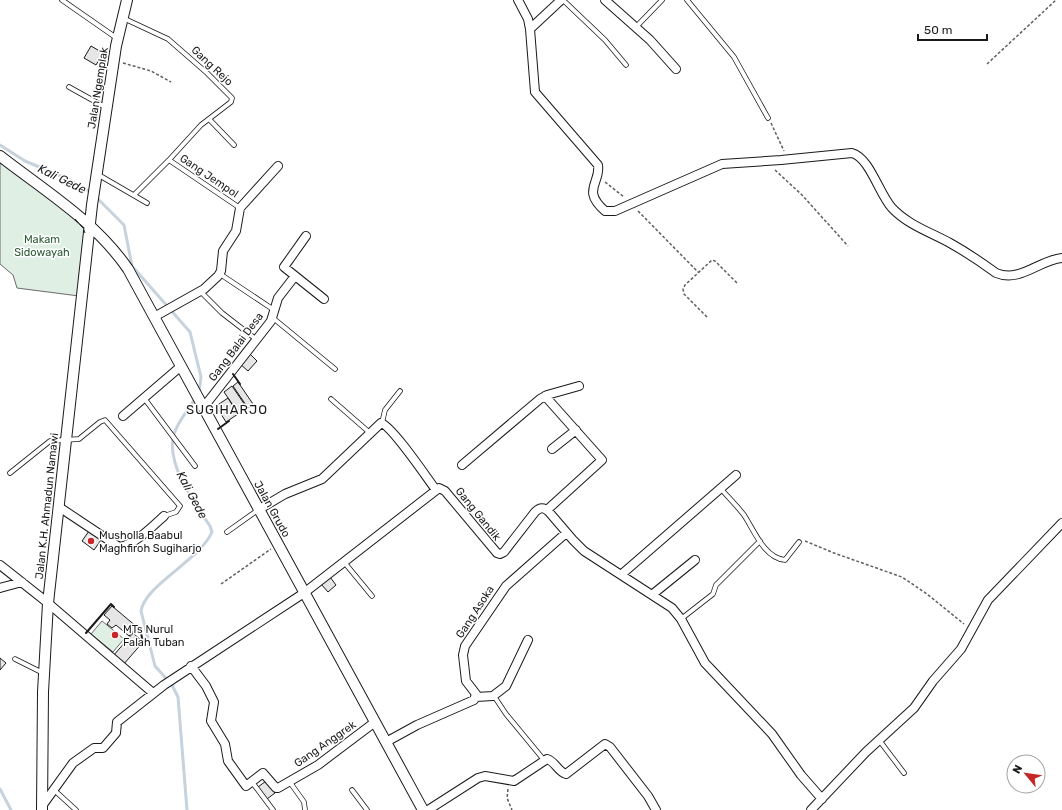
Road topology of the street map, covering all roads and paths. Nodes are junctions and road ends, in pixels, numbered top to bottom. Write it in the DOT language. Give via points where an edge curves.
graph roads {
  1 [pos="62,0"];
  2 [pos="127,0"];
  3 [pos="518,0"];
  4 [pos="562,0"];
  5 [pos="605,0"];
  6 [pos="662,0"];
  7 [pos="687,0"];
  8 [pos="1056,0"];
  9 [pos="123,18"];
  10 [pos="636,27"];
  11 [pos="530,28"];
  12 [pos="118,39"];
  13 [pos="114,60"];
  14 [pos="987,64"];
  15 [pos="626,65"];
  16 [pos="676,69"];
  17 [pos="171,82"];
  18 [pos="69,87"];
  19 [pos="107,108"];
  20 [pos="768,118"];
  21 [pos="209,119"];
  22 [pos="234,145"];
  23 [pos="0,156"];
  24 [pos="169,160"];
  25 [pos="788,160"];
  26 [pos="764,161"];
  27 [pos="278,166"];
  28 [pos="596,176"];
  29 [pos="96,177"];
  30 [pos="134,195"];
  31 [pos="147,203"];
  32 [pos="631,204"];
  33 [pos="92,205"];
  34 [pos="240,208"];
  35 [pos="90,226"];
  36 [pos="306,236"];
  37 [pos="848,246"];
  38 [pos="1062,258"];
  39 [pos="698,272"];
  40 [pos="220,274"];
  41 [pos="295,276"];
  42 [pos="738,284"];
  43 [pos="200,291"];
  44 [pos="324,299"];
  45 [pos="274,314"];
  46 [pos="154,317"];
  47 [pos="707,317"];
  48 [pos="257,340"];
  49 [pos="180,367"];
  50 [pos="335,369"];
  51 [pos="579,386"];
  52 [pos="400,391"];
  53 [pos="545,396"];
  54 [pos="144,398"];
  55 [pos="331,399"];
  56 [pos="201,404"];
  57 [pos="123,416"];
  58 [pos="381,423"];
  59 [pos="576,430"];
  60 [pos="370,433"];
  61 [pos="67,439"];
  62 [pos="552,449"];
  63 [pos="462,465"];
  64 [pos="195,466"];
  65 [pos="10,473"];
  66 [pos="736,475"];
  67 [pos="720,488"];
  68 [pos="436,490"];
  69 [pos="59,507"];
  70 [pos="258,510"];
  71 [pos="547,510"];
  72 [pos="164,516"];
  73 [pos="1062,523"];
  74 [pos="227,532"];
  75 [pos="566,533"];
  76 [pos="760,541"];
  77 [pos="799,542"];
  78 [pos="277,544"];
  79 [pos="695,560"];
  80 [pos="344,562"];
  81 [pos="0,565"];
  82 [pos="622,574"];
  83 [pos="22,582"];
  84 [pos="222,584"];
  85 [pos="0,588"];
  86 [pos="304,593"];
  87 [pos="652,594"];
  88 [pos="372,596"];
  89 [pos="48,603"];
  90 [pos="681,619"];
  91 [pos="972,631"];
  92 [pos="528,640"];
  93 [pos="15,660"];
  94 [pos="191,666"];
  95 [pos="43,673"];
  96 [pos="153,693"];
  97 [pos="476,696"];
  98 [pos="494,696"];
  99 [pos="375,722"];
  100 [pos="879,740"];
  101 [pos="386,742"];
  102 [pos="544,760"];
  103 [pos="904,773"];
  104 [pos="289,781"];
  105 [pos="510,781"];
  106 [pos="252,782"];
  107 [pos="53,789"];
  108 [pos="352,790"];
  109 [pos="822,799"];
  110 [pos="42,808"];
  111 [pos="76,810"];
  112 [pos="273,810"];
  113 [pos="305,810"];
  114 [pos="367,810"];
  115 [pos="423,810"];
  116 [pos="428,810"];
  117 [pos="512,810"];
  118 [pos="656,810"];
  119 [pos="811,810"];
  1 -- 12 [label="lane"];
  2 -- 9 [label="street, Jalan Ngemplak"];
  3 -- 11 [label="street" via="528,18"];
  4 -- 11 [label="street"];
  4 -- 15 [label="lane" via="605,40"];
  5 -- 10 [label="street"];
  6 -- 10 [label="lane"];
  7 -- 20 [label="lane" via="734,57"];
  8 -- 14 [label="path"];
  9 -- 12 [label="street, Jalan Ngemplak"];
  9 -- 21 [label="lane, Gang Rejo" via="168,39 231,96 231,102"];
  10 -- 16 [label="street"];
  11 -- 28 [label="street" via="535,92 598,166"];
  12 -- 13 [label="street, Jalan Ngemplak"];
  13 -- 17 [label="path" via="151,71"];
  13 -- 19 [label="street, Jalan Ngemplak"];
  18 -- 19 [label="lane"];
  19 -- 29 [label="street, Jalan Ngemplak"];
  20 -- 25 [label="path"];
  21 -- 22 [label="lane"];
  21 -- 24 [label="lane, Gang Rejo"];
  23 -- 35 [label="street, Jalan Grudo"];
  24 -- 30 [label="lane, Gang Jempol"];
  24 -- 34 [label="lane, Gang Jempol"];
  25 -- 26 [label="street"];
  25 -- 38 [label="street" via="843,153 855,154 863,160 885,199 896,212 998,274 1015,275"];
  26 -- 32 [label="street" via="722,164"];
  26 -- 37 [label="path" via="802,194"];
  27 -- 34 [label="street"];
  28 -- 32 [label="path" via="618,191"];
  28 -- 32 [label="street" via="593,194 605,211 612,212"];
  29 -- 30 [label="lane"];
  29 -- 33 [label="street, Jalan Ngemplak"];
  30 -- 31 [label="lane"];
  32 -- 39 [label="path"];
  33 -- 35 [label="street, Jalan K.H. Ahmadun Namawi"];
  34 -- 40 [label="street" via="236,231 222,251"];
  35 -- 46 [label="street, Jalan Grudo" via="125,265"];
  35 -- 61 [label="street, Jalan K.H. Ahmadun Namawi"];
  36 -- 41 [label="street" via="284,266"];
  39 -- 42 [label="path" via="714,260"];
  39 -- 47 [label="path" via="683,290"];
  40 -- 43 [label="street"];
  40 -- 45 [label="lane"];
  41 -- 44 [label="street"];
  41 -- 45 [label="street, Gang Balai Desa" via="278,298"];
  43 -- 46 [label="street"];
  43 -- 48 [label="lane"];
  45 -- 48 [label="street, Gang Balai Desa"];
  45 -- 50 [label="lane"];
  46 -- 49 [label="street, Jalan Grudo"];
  48 -- 56 [label="street, Gang Balai Desa"];
  49 -- 54 [label="street"];
  49 -- 56 [label="street, Jalan Grudo"];
  51 -- 53 [label="street"];
  52 -- 58 [label="lane" via="385,410"];
  53 -- 59 [label="street"];
  53 -- 63 [label="street"];
  54 -- 57 [label="street"];
  54 -- 64 [label="lane"];
  55 -- 60 [label="lane"];
  56 -- 70 [label="street, Jalan Grudo"];
  58 -- 60 [label="street"];
  58 -- 68 [label="street" via="397,438"];
  59 -- 62 [label="street"];
  59 -- 71 [label="street" via="602,460"];
  60 -- 70 [label="street" via="322,479 281,496"];
  61 -- 65 [label="lane" via="48,442"];
  61 -- 69 [label="street, Jalan K.H. Ahmadun Namawi"];
  61 -- 72 [label="lane" via="79,439 100,422 106,421 180,506 176,512"];
  66 -- 67 [label="street"];
  67 -- 76 [label="lane" via="742,513"];
  67 -- 82 [label="street"];
  68 -- 71 [label="street, Gang Gandik" via="442,488 445,491 499,554 507,549 538,510"];
  68 -- 80 [label="street"];
  69 -- 72 [label="street" via="119,547 126,546 138,538"];
  69 -- 89 [label="street, Jalan K.H. Ahmadun Namawi"];
  70 -- 74 [label="lane"];
  70 -- 78 [label="street, Jalan Grudo"];
  71 -- 75 [label="street"];
  73 -- 91 [label="street" via="988,600"];
  75 -- 82 [label="street" via="584,551"];
  75 -- 97 [label="street, Gang Asoka" via="506,586 467,644 463,655 466,681"];
  76 -- 77 [label="lane" via="767,550 785,560"];
  76 -- 90 [label="lane" via="716,585 713,594"];
  77 -- 91 [label="path" via="803,540 902,577"];
  78 -- 84 [label="path"];
  78 -- 86 [label="street, Jalan Grudo"];
  79 -- 87 [label="street"];
  80 -- 86 [label="street"];
  80 -- 88 [label="lane"];
  81 -- 83 [label="street"];
  82 -- 87 [label="street"];
  83 -- 85 [label="street"];
  83 -- 89 [label="street"];
  86 -- 94 [label="street"];
  86 -- 99 [label="street, Jalan Grudo"];
  87 -- 90 [label="street" via="672,608"];
  89 -- 95 [label="street, Jalan K.H. Ahmadun Namawi"];
  89 -- 96 [label="street"];
  90 -- 109 [label="street" via="705,663 772,734 801,775"];
  91 -- 100 [label="street" via="956,656 933,681 914,708"];
  92 -- 98 [label="street" via="508,683"];
  93 -- 95 [label="lane"];
  94 -- 96 [label="street"];
  94 -- 106 [label="street" via="214,702 211,721 225,744 228,761 245,785"];
  95 -- 110 [label="street, Jalan K.H. Ahmadun Namawi"];
  96 -- 107 [label="street" via="117,722 116,734 103,748 94,748 70,766"];
  97 -- 98 [label="street"];
  97 -- 101 [label="street" via="471,703 417,725"];
  98 -- 102 [label="lane" via="503,711"];
  99 -- 101 [label="street, Jalan Grudo"];
  99 -- 104 [label="street, Gang Anggrek" via="318,765"];
  100 -- 103 [label="lane"];
  100 -- 109 [label="street"];
  101 -- 115 [label="street, Jalan Grudo"];
  102 -- 105 [label="street" via="517,780"];
  102 -- 118 [label="street" via="550,759 566,774 602,745 607,744"];
  104 -- 106 [label="street, Gang Anggrek" via="276,788 263,773"];
  104 -- 113 [label="lane" via="304,802"];
  105 -- 116 [label="street" via="482,776"];
  105 -- 117 [label="path" via="507,798"];
  106 -- 112 [label="lane"];
  107 -- 110 [label="street"];
  107 -- 111 [label="lane"];
  108 -- 114 [label="lane"];
  109 -- 119 [label="street"];
}
